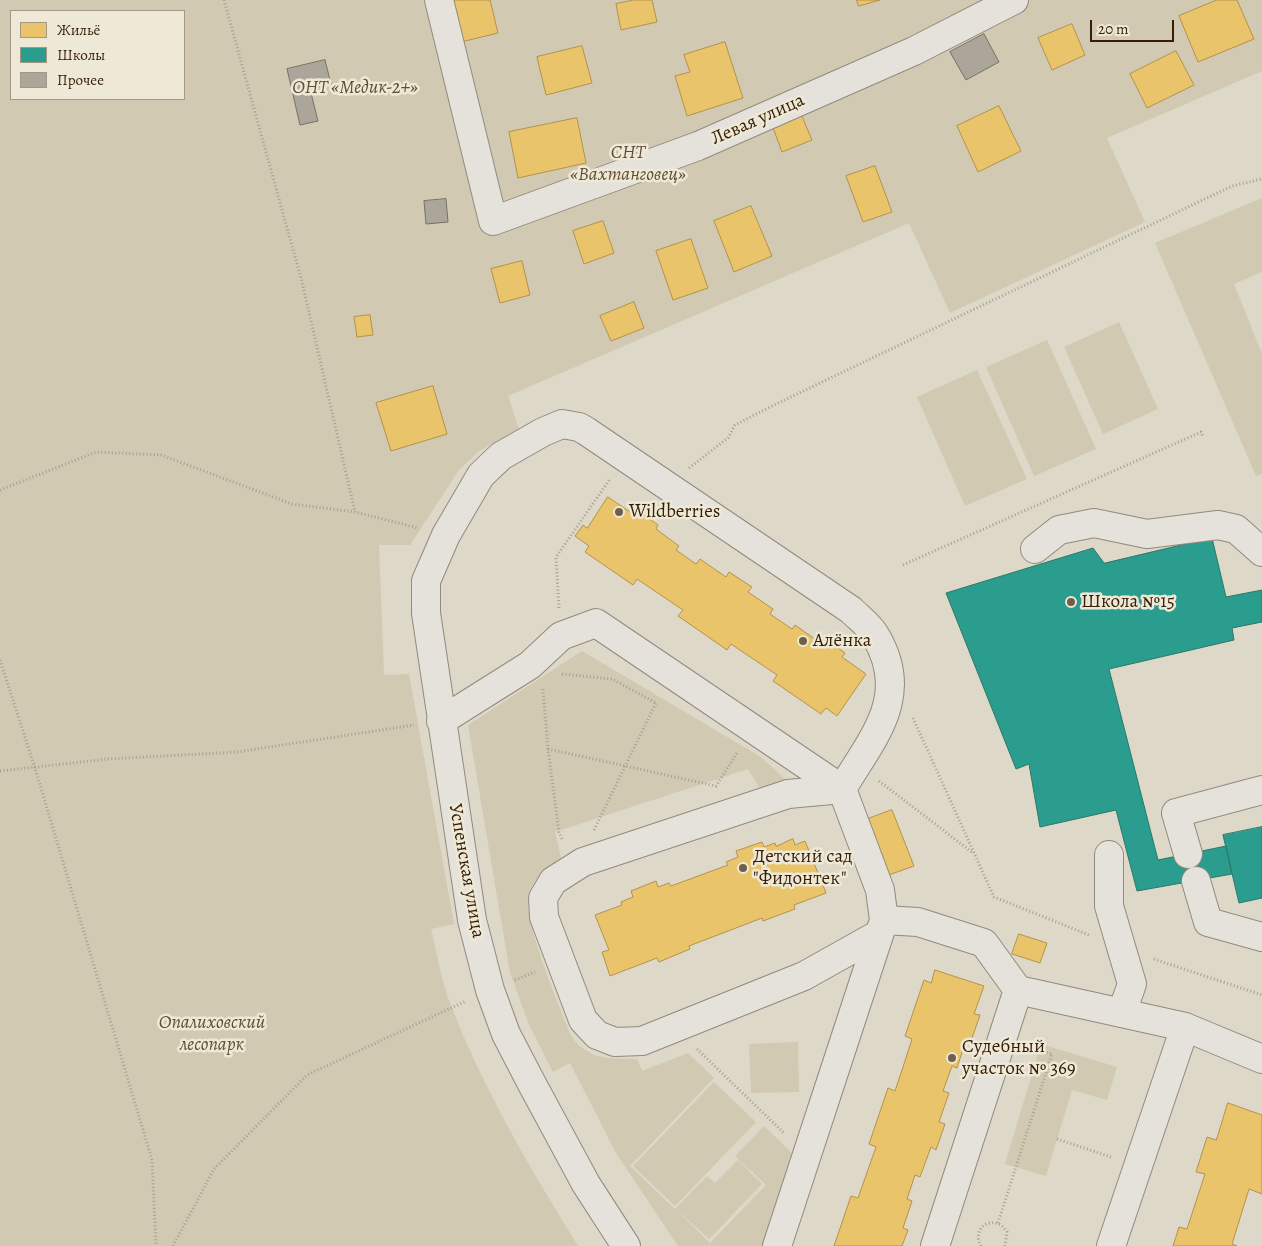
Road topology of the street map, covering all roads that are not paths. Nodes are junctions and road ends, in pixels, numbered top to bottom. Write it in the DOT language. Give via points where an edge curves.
graph roads {
  1 [pos="439,0"];
  2 [pos="1014,0"];
  3 [pos="1035,549"];
  4 [pos="1262,552"];
  5 [pos="483,672"];
  6 [pos="474,702"];
  7 [pos="441,721"];
  8 [pos="842,789"];
  9 [pos="1262,790"];
  10 [pos="1188,854"];
  11 [pos="1109,855"];
  12 [pos="1196,881"];
  13 [pos="882,927"];
  14 [pos="1262,937"];
  15 [pos="1018,990"];
  16 [pos="1122,1012"];
  17 [pos="1184,1027"];
  18 [pos="1262,1059"];
  19 [pos="626,1246"];
  20 [pos="777,1246"];
  21 [pos="935,1246"];
  22 [pos="1111,1246"];
  1 -- 2 [label="street, Левая улица" via="493,221 698,146 914,51"];
  3 -- 4 [label="street" via="1059,530 1094,522 1147,534 1218,525 1236,529"];
  5 -- 6 [label="street"];
  6 -- 7 [label="street"];
  6 -- 8 [label="street" via="530,665 561,636 596,623"];
  7 -- 8 [label="street, Успенская улица" via="426,613 426,582 446,535 481,475 501,456 562,424 579,426 851,610 875,634 891,671 892,692 883,720"];
  7 -- 19 [label="street, Успенская улица" via="472,920 490,990 506,1034 528,1076 586,1184"];
  8 -- 13 [label="street" via="880,890"];
  8 -- 13 [label="street" via="788,794 579,865 553,881 543,898 544,917 583,1020 597,1035 615,1042 642,1041 804,976"];
  9 -- 10 [label="street" via="1176,813"];
  11 -- 16 [label="street" via="1109,906 1132,984"];
  12 -- 14 [label="street" via="1208,922"];
  13 -- 15 [label="street" via="918,922 984,943"];
  13 -- 20 [label="street"];
  15 -- 16 [label="street"];
  15 -- 21 [label="street"];
  16 -- 17 [label="street"];
  17 -- 18 [label="street"];
  17 -- 22 [label="street"];
}
